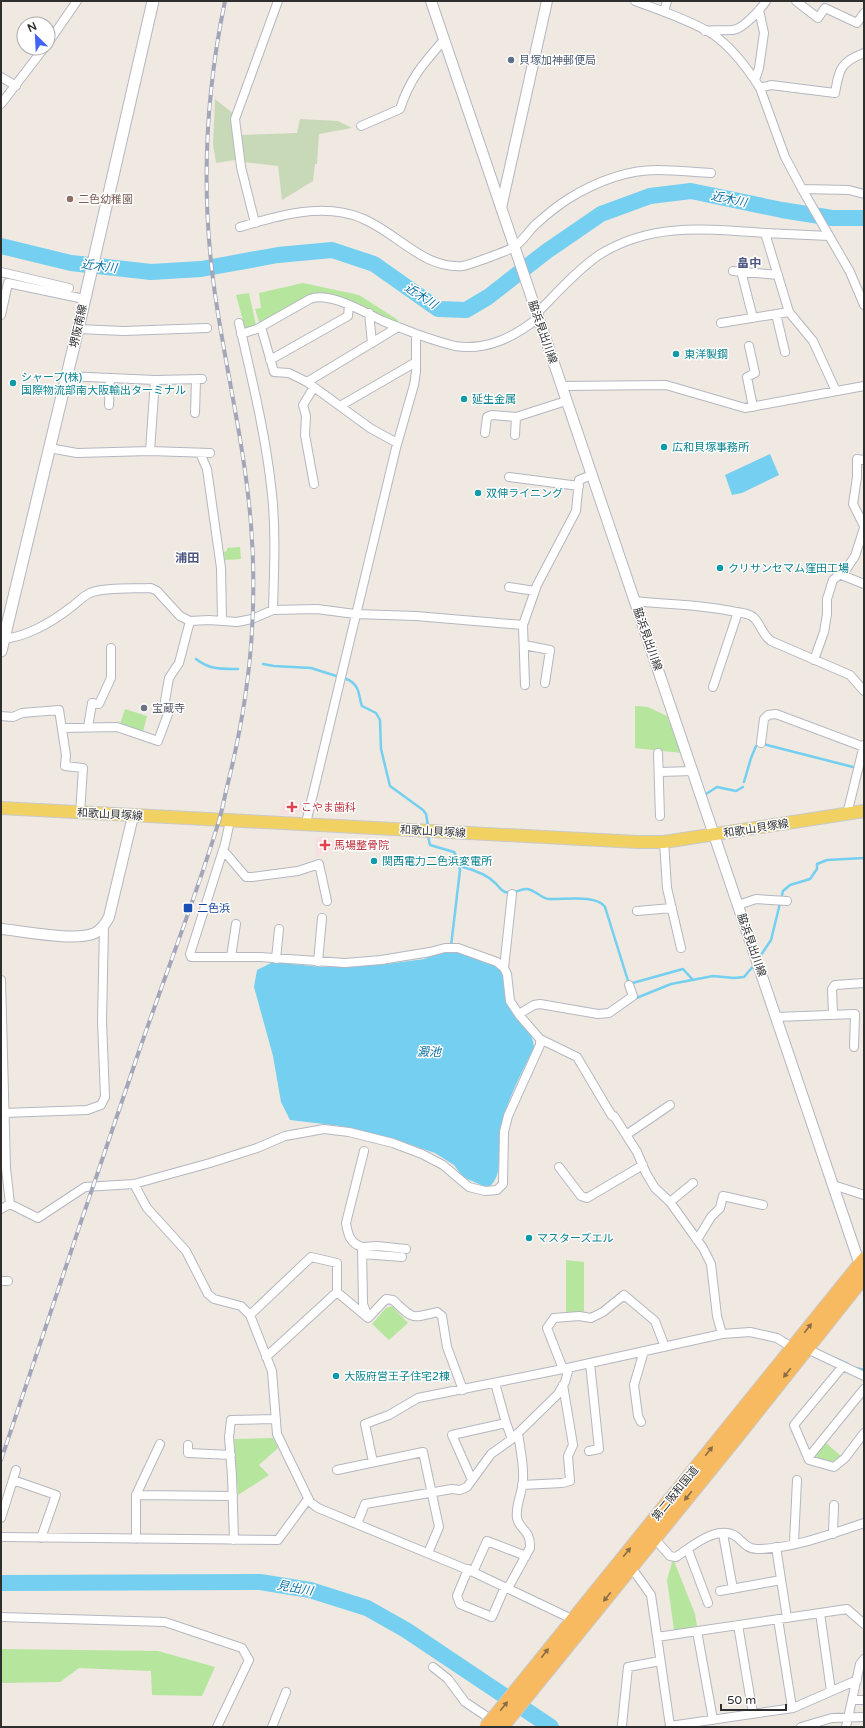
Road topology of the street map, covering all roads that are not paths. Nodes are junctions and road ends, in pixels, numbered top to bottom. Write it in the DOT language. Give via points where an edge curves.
graph roads {
  1 [pos="77,1"];
  2 [pos="153,1"];
  3 [pos="278,1"];
  4 [pos="431,1"];
  5 [pos="547,1"];
  6 [pos="634,1"];
  7 [pos="667,1"];
  8 [pos="766,1"];
  9 [pos="796,1"];
  10 [pos="759,10"];
  11 [pos="664,12"];
  12 [pos="864,13"];
  13 [pos="56,31"];
  14 [pos="705,31"];
  15 [pos="444,40"];
  16 [pos="864,53"];
  17 [pos="38,56"];
  18 [pos="1,77"];
  19 [pos="755,80"];
  20 [pos="16,86"];
  21 [pos="760,88"];
  22 [pos="1,104"];
  23 [pos="361,126"];
  24 [pos="711,173"];
  25 [pos="803,191"];
  26 [pos="864,194"];
  27 [pos="501,208"];
  28 [pos="255,222"];
  29 [pos="240,227"];
  30 [pos="765,233"];
  31 [pos="828,234"];
  32 [pos="514,247"];
  33 [pos="1,272"];
  34 [pos="778,275"];
  35 [pos="69,288"];
  36 [pos="85,294"];
  37 [pos="349,305"];
  38 [pos="864,305"];
  39 [pos="789,312"];
  40 [pos="369,313"];
  41 [pos="537,313"];
  42 [pos="776,314"];
  43 [pos="1,315"];
  44 [pos="753,318"];
  45 [pos="239,323"];
  46 [pos="721,323"];
  47 [pos="261,327"];
  48 [pos="398,327"];
  49 [pos="207,328"];
  50 [pos="78,329"];
  51 [pos="241,334"];
  52 [pos="416,334"];
  53 [pos="372,343"];
  54 [pos="749,346"];
  55 [pos="785,352"];
  56 [pos="270,360"];
  57 [pos="416,362"];
  58 [pos="66,376"];
  59 [pos="110,378"];
  60 [pos="155,380"];
  61 [pos="307,382"];
  62 [pos="561,386"];
  63 [pos="864,386"];
  64 [pos="314,387"];
  65 [pos="836,391"];
  66 [pos="566,400"];
  67 [pos="109,405"];
  68 [pos="340,406"];
  69 [pos="753,407"];
  70 [pos="195,413"];
  71 [pos="516,417"];
  72 [pos="485,433"];
  73 [pos="515,435"];
  74 [pos="397,443"];
  75 [pos="49,448"];
  76 [pos="150,451"];
  77 [pos="210,453"];
  78 [pos="200,454"];
  79 [pos="864,460"];
  80 [pos="514,475"];
  81 [pos="592,475"];
  82 [pos="314,484"];
  83 [pos="579,486"];
  84 [pos="864,527"];
  85 [pos="839,574"];
  86 [pos="864,584"];
  87 [pos="509,587"];
  88 [pos="535,590"];
  89 [pos="635,601"];
  90 [pos="273,610"];
  91 [pos="738,612"];
  92 [pos="355,614"];
  93 [pos="222,620"];
  94 [pos="190,621"];
  95 [pos="524,625"];
  96 [pos="2,639"];
  97 [pos="524,644"];
  98 [pos="111,648"];
  99 [pos="1,651"];
  100 [pos="814,660"];
  101 [pos="864,677"];
  102 [pos="855,680"];
  103 [pos="546,683"];
  104 [pos="525,685"];
  105 [pos="713,687"];
  106 [pos="864,691"];
  107 [pos="1,716"];
  108 [pos="88,727"];
  109 [pos="62,728"];
  110 [pos="761,743"];
  111 [pos="864,746"];
  112 [pos="658,753"];
  113 [pos="693,771"];
  114 [pos="659,772"];
  115 [pos="1,808"];
  116 [pos="864,811"];
  117 [pos="80,813"];
  118 [pos="847,814"];
  119 [pos="133,816"];
  120 [pos="660,816"];
  121 [pos="230,821"];
  122 [pos="306,824"];
  123 [pos="714,834"];
  124 [pos="664,842"];
  125 [pos="223,850"];
  126 [pos="512,894"];
  127 [pos="327,901"];
  128 [pos="787,901"];
  129 [pos="738,905"];
  130 [pos="672,908"];
  131 [pos="637,911"];
  132 [pos="322,918"];
  133 [pos="236,924"];
  134 [pos="104,927"];
  135 [pos="1,929"];
  136 [pos="279,929"];
  137 [pos="681,948"];
  138 [pos="231,957"];
  139 [pos="276,959"];
  140 [pos="318,962"];
  141 [pos="504,968"];
  142 [pos="1,980"];
  143 [pos="864,983"];
  144 [pos="629,985"];
  145 [pos="519,1014"];
  146 [pos="833,1014"];
  147 [pos="776,1017"];
  148 [pos="540,1039"];
  149 [pos="854,1048"];
  150 [pos="670,1104"];
  151 [pos="4,1113"];
  152 [pos="626,1135"];
  153 [pos="364,1151"];
  154 [pos="643,1166"];
  155 [pos="559,1167"];
  156 [pos="693,1183"];
  157 [pos="134,1184"];
  158 [pos="833,1185"];
  159 [pos="864,1195"];
  160 [pos="670,1202"];
  161 [pos="10,1204"];
  162 [pos="762,1205"];
  163 [pos="1,1209"];
  164 [pos="697,1240"];
  165 [pos="406,1249"];
  166 [pos="362,1250"];
  167 [pos="402,1257"];
  168 [pos="863,1269"];
  169 [pos="337,1292"];
  170 [pos="250,1315"];
  171 [pos="368,1318"];
  172 [pos="722,1334"];
  173 [pos="666,1347"];
  174 [pos="793,1348"];
  175 [pos="806,1349"];
  176 [pos="644,1351"];
  177 [pos="266,1357"];
  178 [pos="590,1363"];
  179 [pos="843,1366"];
  180 [pos="566,1368"];
  181 [pos="864,1376"];
  182 [pos="495,1383"];
  183 [pos="563,1385"];
  184 [pos="864,1389"];
  185 [pos="463,1390"];
  186 [pos="276,1419"];
  187 [pos="641,1422"];
  188 [pos="506,1423"];
  189 [pos="864,1433"];
  190 [pos="515,1436"];
  191 [pos="160,1444"];
  192 [pos="188,1444"];
  193 [pos="590,1451"];
  194 [pos="231,1455"];
  195 [pos="808,1458"];
  196 [pos="373,1462"];
  197 [pos="16,1470"];
  198 [pos="337,1470"];
  199 [pos="13,1480"];
  200 [pos="472,1480"];
  201 [pos="797,1480"];
  202 [pos="522,1485"];
  203 [pos="432,1493"];
  204 [pos="136,1495"];
  205 [pos="233,1496"];
  206 [pos="308,1499"];
  207 [pos="834,1505"];
  208 [pos="1,1518"];
  209 [pos="864,1522"];
  210 [pos="357,1524"];
  211 [pos="723,1534"];
  212 [pos="833,1534"];
  213 [pos="1,1538"];
  214 [pos="40,1538"];
  215 [pos="654,1538"];
  216 [pos="136,1539"];
  217 [pos="234,1540"];
  218 [pos="794,1544"];
  219 [pos="776,1547"];
  220 [pos="688,1550"];
  221 [pos="428,1553"];
  222 [pos="526,1556"];
  223 [pos="631,1567"];
  224 [pos="470,1570"];
  225 [pos="781,1580"];
  226 [pos="507,1588"];
  227 [pos="733,1589"];
  228 [pos="720,1591"];
  229 [pos="708,1603"];
  230 [pos="820,1613"];
  231 [pos="1,1617"];
  232 [pos="783,1618"];
  233 [pos="572,1620"];
  234 [pos="864,1624"];
  235 [pos="738,1625"];
  236 [pos="697,1631"];
  237 [pos="657,1637"];
  238 [pos="864,1659"];
  239 [pos="660,1661"];
  240 [pos="432,1667"];
  241 [pos="857,1680"];
  242 [pos="527,1687"];
  243 [pos="831,1691"];
  244 [pos="286,1692"];
  245 [pos="852,1700"];
  246 [pos="864,1700"];
  247 [pos="792,1708"];
  248 [pos="753,1714"];
  249 [pos="864,1717"];
  250 [pos="848,1718"];
  251 [pos="713,1720"];
  252 [pos="622,1725"];
  253 [pos="217,1727"];
  254 [pos="272,1727"];
  255 [pos="486,1727"];
  256 [pos="502,1727"];
  257 [pos="801,1727"];
  258 [pos="846,1727"];
  1 -- 13 [label="street"];
  2 -- 36 [label="main road, 堺阪南線"];
  3 -- 28 [label="street" via="235,119 241,167"];
  4 -- 15 [label="street, 脇浜見出川線"];
  5 -- 27 [label="street"];
  6 -- 11 [label="street"];
  7 -- 11 [label="street"];
  8 -- 10 [label="street"];
  9 -- 12 [label="street" via="818,18 825,8 857,23"];
  10 -- 14 [label="street" via="735,30"];
  10 -- 19 [label="street" via="764,33"];
  11 -- 14 [label="street"];
  14 -- 19 [label="street" via="723,42"];
  15 -- 23 [label="street" via="416,72 400,109"];
  15 -- 27 [label="street, 脇浜見出川線"];
  16 -- 21 [label="street" via="844,64 835,93 771,85"];
  17 -- 20 [label="street"];
  18 -- 20 [label="street"];
  19 -- 21 [label="street"];
  20 -- 22 [label="street"];
  21 -- 25 [label="street" via="786,157"];
  24 -- 32 [label="street" via="656,170 630,173 601,182 568,199 535,225"];
  25 -- 26 [label="street" via="849,190"];
  25 -- 31 [label="street"];
  27 -- 32 [label="street, 脇浜見出川線"];
  28 -- 29 [label="street"];
  28 -- 32 [label="street" via="296,213 342,212 375,224 429,261 452,266 465,266"];
  30 -- 31 [label="street"];
  30 -- 34 [label="street"];
  30 -- 41 [label="street" via="697,228 666,231 629,240 587,264"];
  31 -- 38 [label="street" via="850,272"];
  32 -- 41 [label="street, 脇浜見出川線"];
  33 -- 35 [label="street"];
  34 -- 39 [label="street"];
  34 -- 44 [label="street" via="737,271"];
  36 -- 43 [label="street" via="8,283"];
  36 -- 50 [label="main road, 堺阪南線"];
  37 -- 40 [label="street"];
  37 -- 47 [label="street" via="314,297"];
  37 -- 56 [label="street" via="348,316"];
  39 -- 42 [label="street"];
  39 -- 65 [label="street" via="813,341"];
  40 -- 48 [label="street"];
  40 -- 53 [label="street"];
  41 -- 52 [label="street" via="508,339 486,345 455,346"];
  41 -- 62 [label="street, 脇浜見出川線"];
  42 -- 44 [label="street"];
  42 -- 55 [label="street"];
  44 -- 46 [label="street"];
  45 -- 51 [label="street"];
  47 -- 51 [label="street"];
  47 -- 56 [label="street"];
  48 -- 52 [label="street"];
  48 -- 53 [label="street"];
  49 -- 50 [label="street" via="124,331"];
  50 -- 58 [label="main road, 堺阪南線"];
  51 -- 90 [label="street" via="272,495"];
  52 -- 57 [label="street"];
  53 -- 61 [label="street"];
  54 -- 69 [label="street" via="759,372 747,377"];
  56 -- 61 [label="street" via="274,372 289,373"];
  57 -- 68 [label="street"];
  57 -- 74 [label="street" via="414,385"];
  58 -- 59 [label="street"];
  58 -- 75 [label="main road, 堺阪南線"];
  59 -- 60 [label="street"];
  59 -- 67 [label="street"];
  60 -- 70 [label="street" via="199,380"];
  60 -- 76 [label="street"];
  61 -- 64 [label="street"];
  62 -- 66 [label="street, 脇浜見出川線"];
  62 -- 69 [label="street" via="666,385 731,405"];
  63 -- 65 [label="street"];
  64 -- 68 [label="street"];
  64 -- 82 [label="street" via="303,405 306,416 305,435"];
  65 -- 69 [label="street"];
  66 -- 71 [label="street"];
  66 -- 81 [label="street, 脇浜見出川線"];
  68 -- 74 [label="street" via="370,428"];
  71 -- 72 [label="street" via="487,417"];
  71 -- 73 [label="street"];
  74 -- 92 [label="street"];
  75 -- 76 [label="street" via="77,453"];
  75 -- 96 [label="main road, 堺阪南線"];
  76 -- 78 [label="street"];
  77 -- 78 [label="street"];
  78 -- 93 [label="street" via="207,469 221,568"];
  79 -- 84 [label="street" via="857,459 853,504"];
  80 -- 83 [label="street" via="545,478"];
  81 -- 83 [label="street" via="579,480"];
  81 -- 89 [label="street, 脇浜見出川線"];
  83 -- 88 [label="street" via="576,511"];
  84 -- 85 [label="street" via="855,556"];
  85 -- 86 [label="street"];
  85 -- 100 [label="street" via="827,599 824,632"];
  87 -- 88 [label="street"];
  88 -- 95 [label="street"];
  89 -- 91 [label="street" via="699,605"];
  89 -- 113 [label="street, 脇浜見出川線"];
  90 -- 92 [label="street" via="317,609"];
  90 -- 93 [label="street" via="237,622"];
  91 -- 100 [label="street" via="755,618 771,641"];
  91 -- 105 [label="street"];
  92 -- 95 [label="street"];
  92 -- 122 [label="street"];
  93 -- 94 [label="street"];
  94 -- 96 [label="street" via="180,616 157,591 151,588 98,590 41,626 18,636"];
  94 -- 108 [label="street" via="179,663 169,678 165,700 168,714 158,741 117,727"];
  95 -- 97 [label="street"];
  96 -- 99 [label="main road, 堺阪南線"];
  97 -- 103 [label="street" via="550,650"];
  97 -- 104 [label="street"];
  98 -- 108 [label="street" via="111,678 99,704 92,703"];
  100 -- 102 [label="street" via="850,675"];
  101 -- 102 [label="street"];
  102 -- 106 [label="street"];
  107 -- 109 [label="street" via="13,717 22,713 59,710"];
  108 -- 109 [label="street"];
  109 -- 117 [label="street" via="65,766 83,768"];
  110 -- 111 [label="street" via="764,719 768,715 776,714"];
  111 -- 118 [label="street"];
  112 -- 114 [label="street"];
  113 -- 114 [label="street"];
  113 -- 123 [label="street, 脇浜見出川線"];
  114 -- 120 [label="street"];
  115 -- 117 [label="main road, 和歌山貝塚線"];
  116 -- 118 [label="main road, 和歌山貝塚線"];
  117 -- 119 [label="main road, 和歌山貝塚線"];
  118 -- 123 [label="main road, 和歌山貝塚線"];
  119 -- 121 [label="main road, 和歌山貝塚線"];
  119 -- 134 [label="street" via="109,917"];
  121 -- 122 [label="main road, 和歌山貝塚線"];
  121 -- 125 [label="street"];
  122 -- 124 [label="main road, 和歌山貝塚線" via="595,841"];
  123 -- 124 [label="main road, 和歌山貝塚線"];
  123 -- 129 [label="street, 脇浜見出川線"];
  124 -- 130 [label="street" via="667,888"];
  125 -- 127 [label="street" via="246,877 298,870 319,864"];
  125 -- 138 [label="street" via="190,954 191,957"];
  126 -- 141 [label="street"];
  128 -- 129 [label="street" via="756,899"];
  129 -- 147 [label="street, 脇浜見出川線"];
  130 -- 131 [label="street"];
  130 -- 137 [label="street"];
  132 -- 140 [label="street"];
  133 -- 138 [label="street"];
  134 -- 135 [label="street" via="84,936"];
  134 -- 151 [label="street" via="102,1021 105,1097 101,1105 87,1110"];
  136 -- 139 [label="street"];
  138 -- 139 [label="street"];
  139 -- 140 [label="street"];
  140 -- 141 [label="street" via="365,962 458,948 497,962"];
  141 -- 145 [label="street" via="510,1001"];
  142 -- 151 [label="street"];
  143 -- 146 [label="street" via="835,985 832,989"];
  144 -- 145 [label="street" via="633,996 609,1013 598,1014 540,1004"];
  145 -- 148 [label="street"];
  146 -- 147 [label="street"];
  146 -- 149 [label="street" via="855,1014"];
  147 -- 158 [label="street, 脇浜見出川線"];
  148 -- 152 [label="street" via="577,1057"];
  148 -- 157 [label="street" via="540,1045 508,1116 504,1132 503,1184 497,1190 469,1187 443,1165 393,1142 324,1129 285,1136 210,1163"];
  150 -- 152 [label="street"];
  151 -- 161 [label="street"];
  152 -- 154 [label="street"];
  153 -- 166 [label="street" via="346,1223 347,1234"];
  154 -- 155 [label="street" via="587,1198 581,1196"];
  154 -- 160 [label="street" via="655,1188"];
  156 -- 160 [label="street"];
  157 -- 161 [label="street" via="85,1187 38,1218"];
  157 -- 170 [label="street" via="147,1208 186,1251 208,1294 214,1299 241,1306"];
  158 -- 159 [label="street"];
  158 -- 168 [label="street, 脇浜見出川線"];
  160 -- 164 [label="street"];
  161 -- 163 [label="street"];
  162 -- 164 [label="street" via="723,1196 720,1208 711,1217"];
  164 -- 172 [label="street" via="711,1264 717,1316"];
  165 -- 166 [label="street" via="377,1246"];
  166 -- 167 [label="street"];
  166 -- 171 [label="street" via="363,1304"];
  174 -- 168 [label="highway, 第二阪和国道, one-way"];
  168 -- 175 [label="highway, 第二阪和国道"];
  169 -- 170 [label="street" via="337,1263 311,1257"];
  169 -- 171 [label="street"];
  169 -- 177 [label="street"];
  170 -- 177 [label="street"];
  171 -- 185 [label="street" via="386,1299 393,1300 410,1316 416,1318 437,1312 442,1316 447,1347"];
  172 -- 173 [label="street"];
  172 -- 174 [label="street" via="750,1332 777,1338"];
  173 -- 176 [label="street"];
  173 -- 180 [label="street" via="655,1320 624,1295 591,1318 554,1318 547,1328"];
  174 -- 175 [label="street"];
  233 -- 174 [label="highway, 第二阪和国道, one-way"];
  175 -- 179 [label="street"];
  175 -- 215 [label="highway, 第二阪和国道, one-way"];
  176 -- 178 [label="street"];
  176 -- 187 [label="street" via="634,1385"];
  177 -- 186 [label="street" via="272,1371"];
  178 -- 180 [label="street"];
  178 -- 193 [label="street" via="599,1449"];
  179 -- 181 [label="street"];
  179 -- 195 [label="street" via="794,1425"];
  180 -- 182 [label="street"];
  180 -- 183 [label="street"];
  182 -- 185 [label="street"];
  182 -- 188 [label="street"];
  183 -- 190 [label="street" via="558,1394"];
  183 -- 202 [label="street" via="573,1445 568,1456 570,1481"];
  184 -- 195 [label="street"];
  185 -- 196 [label="street" via="418,1398 389,1415 364,1424"];
  186 -- 194 [label="street" via="231,1420"];
  186 -- 206 [label="street" via="277,1434"];
  188 -- 190 [label="street"];
  188 -- 200 [label="street" via="452,1435"];
  189 -- 195 [label="street" via="845,1458 834,1466"];
  190 -- 200 [label="street" via="491,1454"];
  190 -- 202 [label="street" via="522,1462"];
  191 -- 204 [label="street"];
  192 -- 194 [label="street" via="188,1453"];
  194 -- 205 [label="street"];
  196 -- 198 [label="street"];
  196 -- 203 [label="street" via="423,1452"];
  197 -- 199 [label="street"];
  199 -- 208 [label="street"];
  199 -- 214 [label="street" via="56,1495"];
  200 -- 203 [label="street" via="467,1487 460,1490"];
  201 -- 218 [label="street"];
  202 -- 222 [label="street" via="517,1514 518,1521 530,1540"];
  203 -- 210 [label="street" via="365,1504"];
  203 -- 221 [label="street" via="439,1527"];
  204 -- 205 [label="street"];
  204 -- 216 [label="street"];
  205 -- 217 [label="street"];
  206 -- 210 [label="street" via="318,1508"];
  206 -- 217 [label="street" via="278,1540"];
  207 -- 212 [label="street"];
  209 -- 212 [label="street"];
  210 -- 221 [label="street"];
  211 -- 219 [label="street" via="733,1534 747,1547 755,1549"];
  211 -- 220 [label="street" via="709,1535"];
  211 -- 227 [label="street"];
  212 -- 218 [label="street"];
  213 -- 214 [label="street"];
  214 -- 216 [label="street"];
  215 -- 220 [label="street" via="670,1556 676,1557"];
  215 -- 223 [label="highway, 第二阪和国道"];
  216 -- 217 [label="street"];
  218 -- 219 [label="street"];
  219 -- 225 [label="street"];
  220 -- 229 [label="street" via="698,1586"];
  221 -- 224 [label="street"];
  222 -- 224 [label="street" via="487,1541"];
  222 -- 226 [label="street"];
  223 -- 237 [label="street" via="651,1595"];
  223 -- 242 [label="highway, 第二阪和国道, one-way"];
  224 -- 226 [label="street"];
  224 -- 226 [label="street" via="457,1596 460,1604 492,1617"];
  225 -- 227 [label="street"];
  225 -- 232 [label="street"];
  226 -- 233 [label="street"];
  227 -- 228 [label="street"];
  230 -- 232 [label="street"];
  230 -- 234 [label="street" via="847,1609"];
  230 -- 243 [label="street"];
  231 -- 253 [label="street" via="164,1622 242,1648 249,1660"];
  232 -- 235 [label="street"];
  232 -- 247 [label="street"];
  242 -- 233 [label="highway, 第二阪和国道, one-way"];
  235 -- 236 [label="street"];
  235 -- 248 [label="street"];
  236 -- 237 [label="street"];
  236 -- 251 [label="street"];
  237 -- 239 [label="street"];
  238 -- 241 [label="street" via="860,1664"];
  239 -- 251 [label="street" via="670,1726"];
  239 -- 252 [label="street" via="628,1667"];
  240 -- 256 [label="street" via="448,1679 465,1702"];
  241 -- 243 [label="street"];
  241 -- 245 [label="street"];
  255 -- 242 [label="highway, 第二阪和国道, one-way, bridge"];
  242 -- 256 [label="highway, 第二阪和国道, bridge"];
  243 -- 247 [label="street"];
  244 -- 254 [label="street"];
  245 -- 246 [label="street"];
  245 -- 250 [label="street"];
  247 -- 248 [label="street"];
  248 -- 251 [label="street"];
  249 -- 250 [label="street"];
  250 -- 257 [label="street" via="832,1718"];
  250 -- 258 [label="street"];
}
